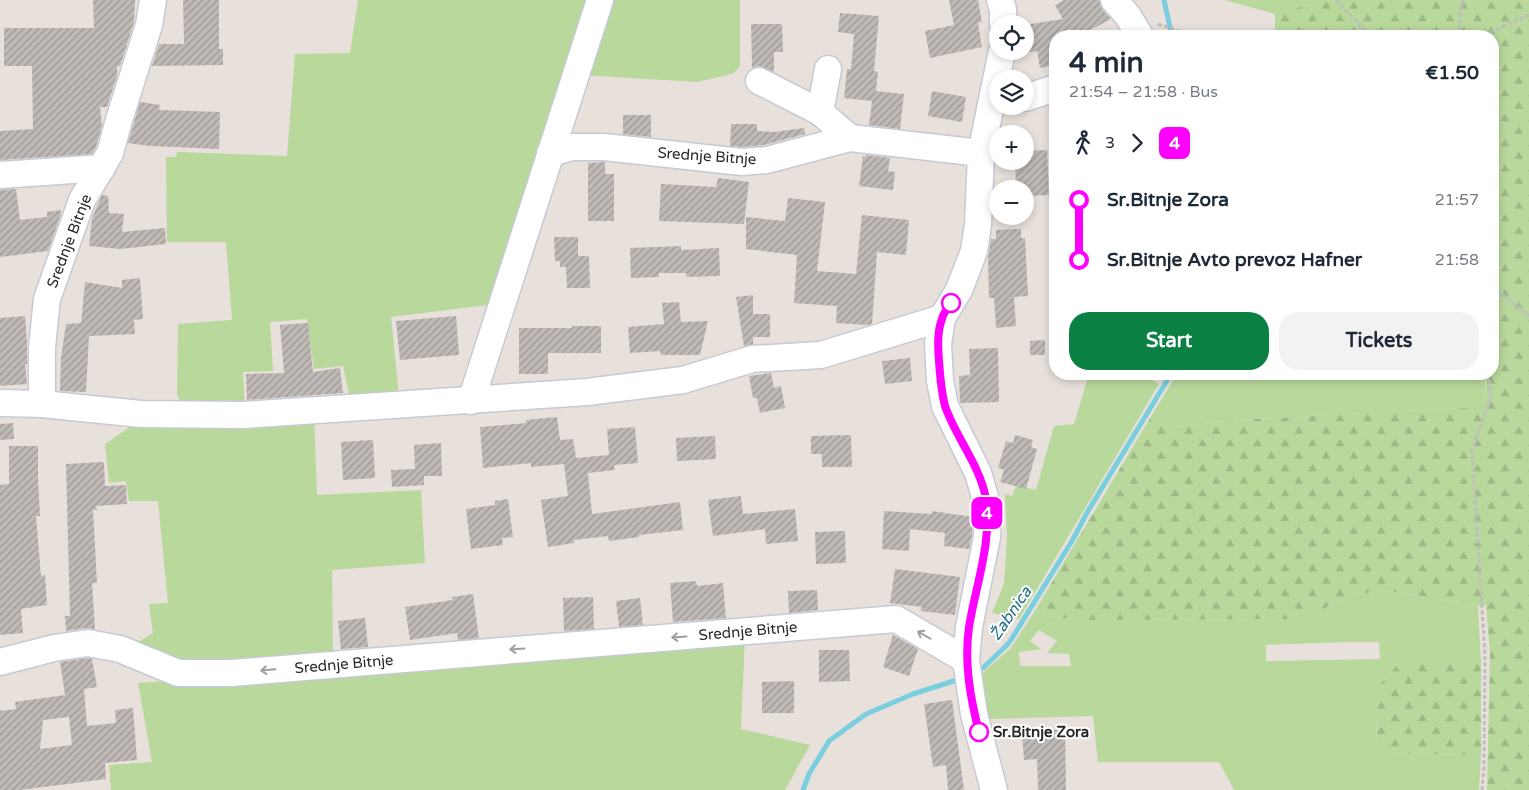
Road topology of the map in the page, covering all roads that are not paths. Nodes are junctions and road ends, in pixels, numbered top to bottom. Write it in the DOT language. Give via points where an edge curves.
graph roads {
  1 [pos="153,0"];
  2 [pos="600,0"];
  3 [pos="1000,0"];
  4 [pos="1114,0"];
  5 [pos="1003,15"];
  6 [pos="1149,30"];
  7 [pos="828,69"];
  8 [pos="759,81"];
  9 [pos="1049,90"];
  10 [pos="1034,95"];
  11 [pos="820,112"];
  12 [pos="992,115"];
  13 [pos="850,138"];
  14 [pos="550,153"];
  15 [pos="981,153"];
  16 [pos="102,168"];
  17 [pos="0,175"];
  18 [pos="942,318"];
  19 [pos="471,400"];
  20 [pos="0,404"];
  21 [pos="42,404"];
  22 [pos="966,660"];
  23 [pos="0,662"];
  24 [pos="994,790"];
  1 -- 16 [label="street, Srednje Bitnje" via="149,25 110,154"];
  2 -- 14 [label="street"];
  3 -- 5 [label="street"];
  4 -- 6 [label="street" via="1128,16"];
  7 -- 11 [label="street"];
  8 -- 11 [label="street"];
  9 -- 10 [label="street"];
  11 -- 13 [label="street"];
  12 -- 15 [label="street"];
  13 -- 14 [label="street, Srednje Bitnje" via="767,160 742,162 604,147 573,147"];
  13 -- 15 [label="street, Srednje Bitnje"];
  14 -- 19 [label="street"];
  15 -- 18 [label="street" via="974,251 959,290"];
  16 -- 17 [label="street"];
  16 -- 21 [label="street, Srednje Bitnje" via="82,200 47,299 42,346"];
  18 -- 19 [label="street" via="821,355 752,359 683,380 587,392"];
  18 -- 22 [label="street" via="938,344 945,406 978,473 988,518"];
  19 -- 21 [label="street" via="244,416 141,414"];
  20 -- 21 [label="street"];
  22 -- 23 [label="street, Srednje Bitnje, one-way" via="896,619 232,673 178,673 120,648 88,642"];
  22 -- 24 [label="street" via="974,714"];
}
